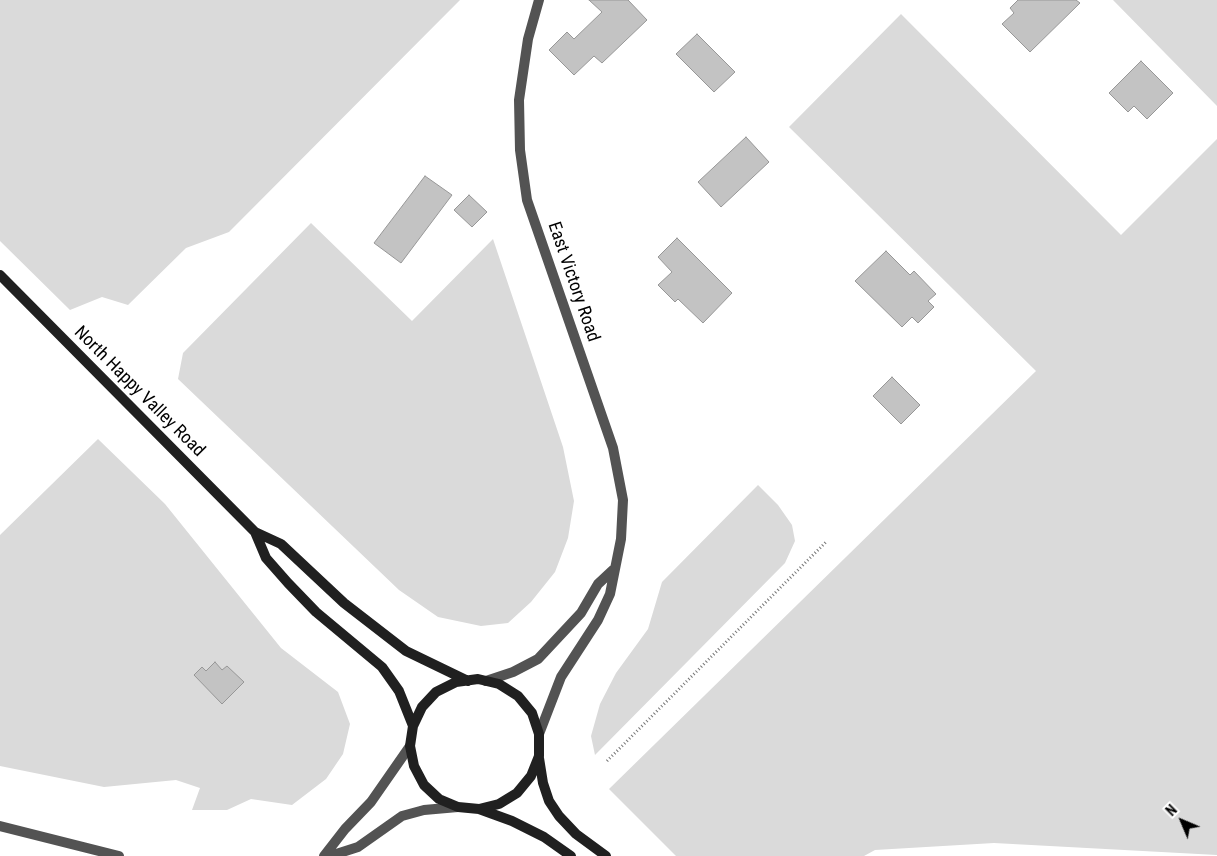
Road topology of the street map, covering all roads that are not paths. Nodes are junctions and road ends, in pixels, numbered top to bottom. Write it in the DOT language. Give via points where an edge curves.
graph roads {
  1 [pos="539,0"];
  2 [pos="0,275"];
  3 [pos="255,532"];
  4 [pos="613,570"];
  5 [pos="468,681"];
  6 [pos="486,681"];
  7 [pos="413,726"];
  8 [pos="539,734"];
  9 [pos="410,746"];
  10 [pos="539,756"];
  11 [pos="458,807"];
  12 [pos="479,809"];
  13 [pos="0,826"];
  14 [pos="119,856"];
  15 [pos="324,856"];
  16 [pos="330,856"];
  17 [pos="571,856"];
  18 [pos="606,856"];
  1 -- 4 [label="street, East Victory Road" via="528,39 519,100 520,150 527,200 613,448 623,500 621,538"];
  2 -- 3 [label="main road, North Happy Valley Road"];
  3 -- 5 [label="main road, North Happy Valley Road" via="281,544 344,603 386,636 414,655"];
  3 -- 7 [label="main road, North Happy Valley Road" via="266,558 288,583 323,619 382,667 399,691"];
  4 -- 6 [label="street, East Victory Road" via="598,584 581,614 538,659"];
  4 -- 8 [label="street, East Victory Road" via="610,594 598,620 561,677"];
  5 -- 6 [label="main road"];
  5 -- 7 [label="main road" via="456,682 436,692 422,707"];
  6 -- 8 [label="main road" via="499,684 518,696 532,713"];
  7 -- 9 [label="main road"];
  8 -- 10 [label="main road"];
  9 -- 11 [label="main road" via="414,766 424,784 439,799"];
  9 -- 15 [label="street" via="371,802 344,829"];
  10 -- 12 [label="main road" via="531,776 517,793 499,804"];
  10 -- 18 [label="main road" via="542,783 559,816 576,834"];
  11 -- 12 [label="main road"];
  11 -- 16 [label="street" via="402,816 358,846"];
  12 -- 17 [label="main road" via="544,837"];
  13 -- 14 [label="street"];
}
